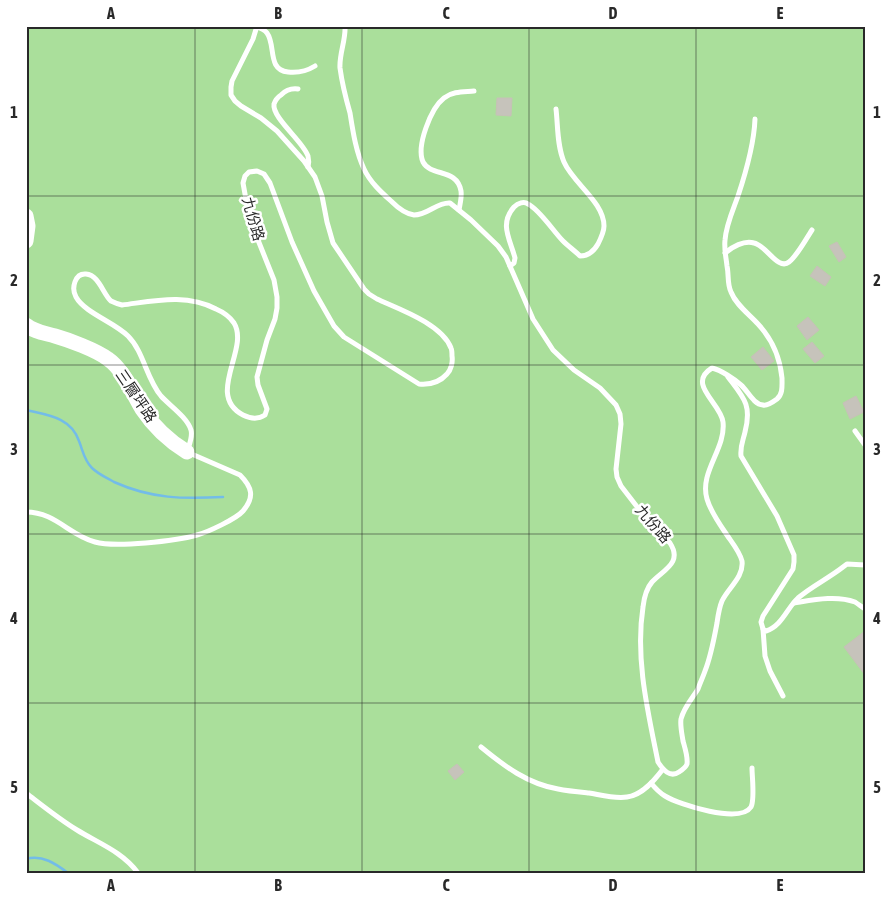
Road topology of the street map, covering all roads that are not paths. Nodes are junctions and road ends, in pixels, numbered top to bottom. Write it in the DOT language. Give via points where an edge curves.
graph roads {
  1 [pos="257,26"];
  2 [pos="345,26"];
  3 [pos="315,66"];
  4 [pos="298,89"];
  5 [pos="474,91"];
  6 [pos="556,109"];
  7 [pos="755,119"];
  8 [pos="308,168"];
  9 [pos="459,210"];
  10 [pos="26,216"];
  11 [pos="812,230"];
  12 [pos="26,241"];
  13 [pos="725,253"];
  14 [pos="510,266"];
  15 [pos="26,324"];
  16 [pos="724,374"];
  17 [pos="855,430"];
  18 [pos="865,445"];
  19 [pos="187,452"];
  20 [pos="26,512"];
  21 [pos="865,564"];
  22 [pos="793,604"];
  23 [pos="865,609"];
  24 [pos="763,629"];
  25 [pos="783,696"];
  26 [pos="481,748"];
  27 [pos="752,768"];
  28 [pos="662,769"];
  29 [pos="651,784"];
  30 [pos="26,793"];
  31 [pos="138,873"];
  1 -- 3 [label="lane" via="267,33 274,60 285,72"];
  1 -- 8 [label="lane, 九份路" via="232,80 231,95 277,131"];
  2 -- 9 [label="lane" via="340,58 342,77 356,144 369,178 381,193 413,215 444,203"];
  4 -- 8 [label="lane" via="284,92 274,104 279,118 305,150"];
  5 -- 9 [label="lane" via="444,98 424,133 422,158 428,168 447,174 459,184"];
  6 -- 14 [label="lane" via="564,163 599,208 603,216 603,231 591,253 580,256 529,204 523,202 513,208 506,223 515,258"];
  7 -- 13 [label="lane" via="754,134 725,239"];
  8 -- 19 [label="lane, 九份路" via="319,186 333,243 349,268 369,294 442,334 451,348 453,360 448,373 429,385 419,384 344,337 314,291 270,184 264,174 249,172 243,183 247,205 277,297 275,319 256,377 266,415 252,418 243,415 229,402 228,384 237,330 223,312 198,301 174,298 122,305 114,303 89,274 78,276 75,284 75,296 80,302 134,343 160,395 191,428"];
  9 -- 14 [label="lane, 九份路" via="489,236"];
  10 -- 12 [label="street"];
  11 -- 13 [label="lane" via="785,264 777,262 753,242"];
  13 -- 16 [label="lane" via="731,293 759,325 775,350 780,367 780,395 769,404 762,405 739,383"];
  14 -- 28 [label="lane, 九份路" via="533,319 553,350 616,405 621,424 617,478 673,549 672,564 648,588 641,620 641,660 655,748"];
  15 -- 19 [label="street, 三層坪路" via="35,331 69,340 113,362 161,433"];
  16 -- 24 [label="lane" via="743,396 748,408 741,456 777,516 794,555 793,569 763,616"];
  16 -- 28 [label="lane" via="712,368 702,377 704,390 723,420 722,436 708,475 706,498 737,550 742,569 721,603 705,671 681,719 687,764 676,774"];
  17 -- 18 [label="lane"];
  19 -- 20 [label="lane" via="240,475 246,481 250,488 250,504 241,514 197,535 105,544 81,536 48,516"];
  21 -- 22 [label="lane" via="848,564"];
  22 -- 23 [label="lane" via="841,599"];
  22 -- 24 [label="lane" via="776,625 766,631"];
  24 -- 25 [label="lane" via="765,656"];
  26 -- 29 [label="lane" via="511,771 532,782 557,789 628,797"];
  27 -- 29 [label="lane" via="753,801 751,807 741,813 710,812 684,804 664,795"];
  28 -- 29 [label="lane"];
  30 -- 31 [label="lane" via="77,830 114,851"];
}
